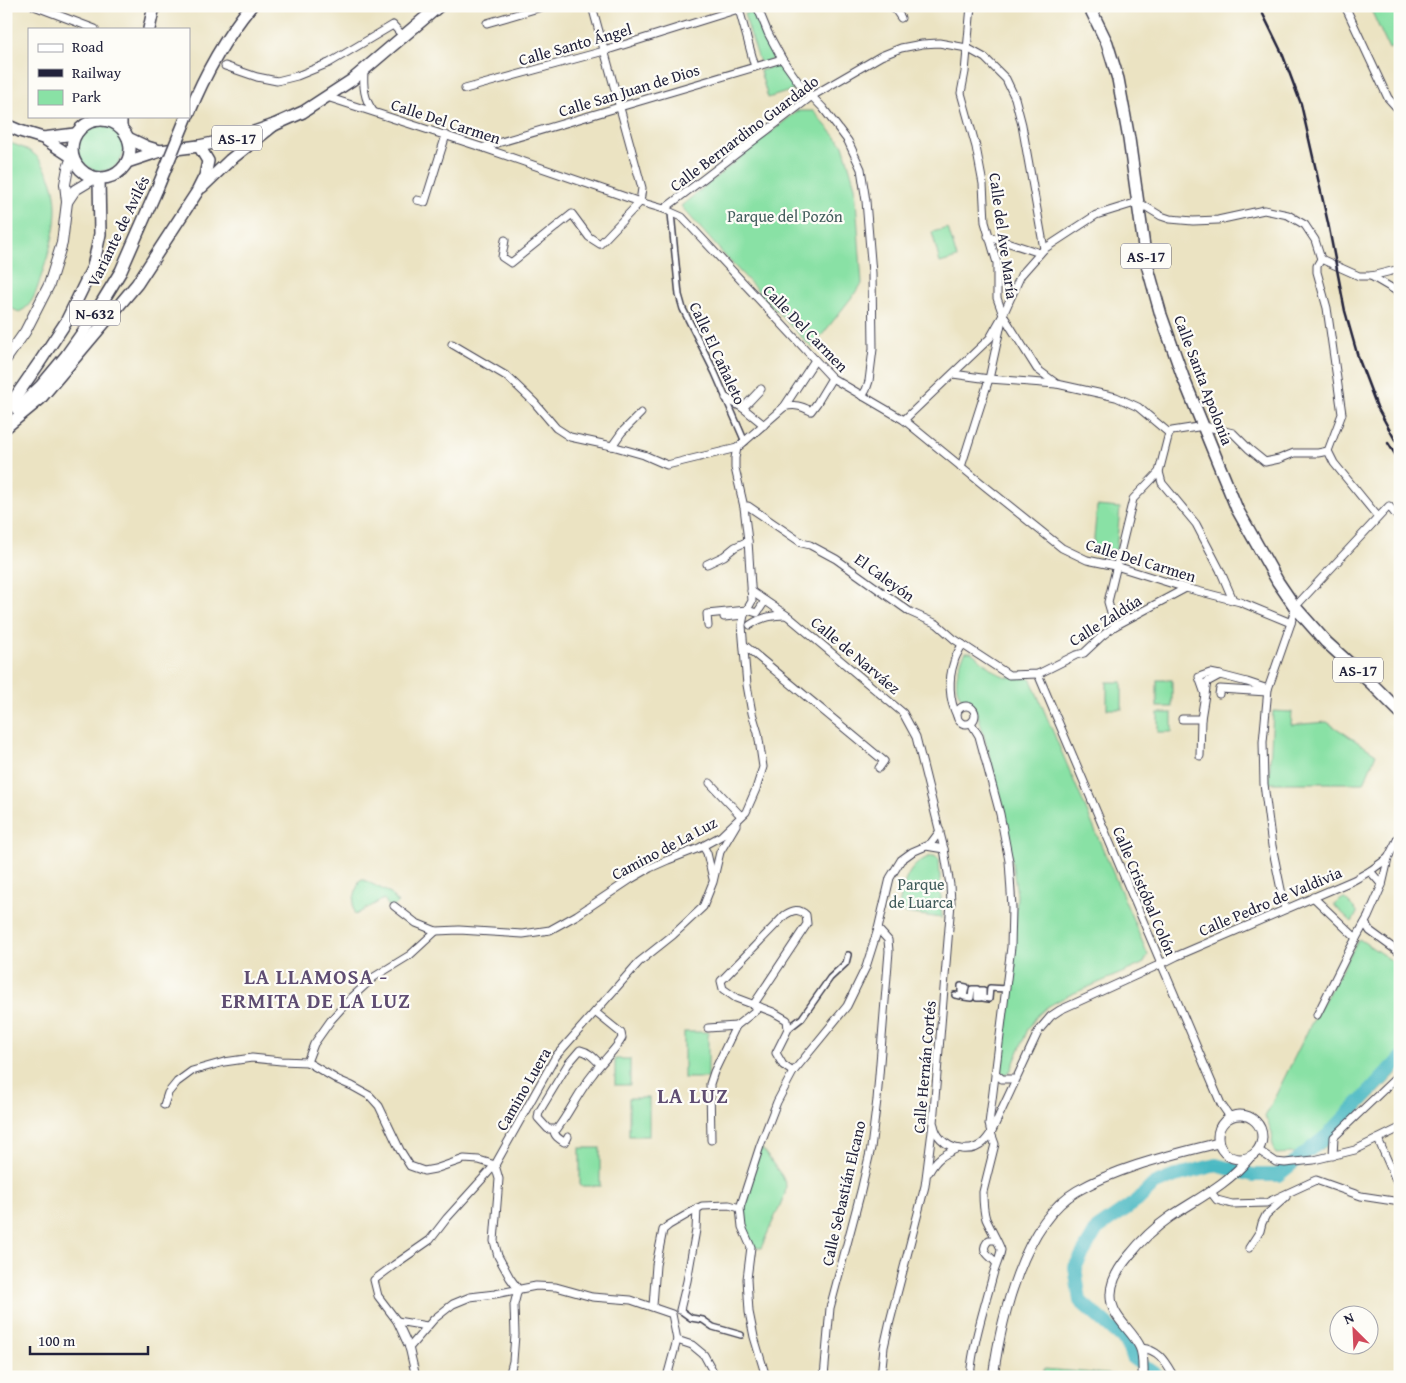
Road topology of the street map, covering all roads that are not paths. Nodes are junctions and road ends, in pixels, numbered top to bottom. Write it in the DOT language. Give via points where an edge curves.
graph roads {
  1 [pos="34,6"];
  2 [pos="154,6"];
  3 [pos="251,6"];
  4 [pos="439,6"];
  5 [pos="545,6"];
  6 [pos="592,6"];
  7 [pos="748,6"];
  8 [pos="768,6"];
  9 [pos="893,6"];
  10 [pos="971,6"];
  11 [pos="1089,6"];
  12 [pos="1345,6"];
  13 [pos="757,8"];
  14 [pos="738,9"];
  15 [pos="901,18"];
  16 [pos="487,24"];
  17 [pos="92,28"];
  18 [pos="148,28"];
  19 [pos="403,36"];
  20 [pos="967,48"];
  21 [pos="604,51"];
  22 [pos="782,59"];
  23 [pos="225,66"];
  24 [pos="756,67"];
  25 [pos="364,71"];
  26 [pos="465,90"];
  27 [pos="812,96"];
  28 [pos="328,97"];
  29 [pos="620,108"];
  30 [pos="1400,109"];
  31 [pos="190,110"];
  32 [pos="373,111"];
  33 [pos="102,118"];
  34 [pos="187,118"];
  35 [pos="121,122"];
  36 [pos="6,125"];
  37 [pos="274,126"];
  38 [pos="75,134"];
  39 [pos="446,135"];
  40 [pos="43,138"];
  41 [pos="128,138"];
  42 [pos="199,146"];
  43 [pos="484,148"];
  44 [pos="160,151"];
  45 [pos="72,157"];
  46 [pos="128,162"];
  47 [pos="97,178"];
  48 [pos="198,192"];
  49 [pos="417,200"];
  50 [pos="67,202"];
  51 [pos="640,202"];
  52 [pos="1138,202"];
  53 [pos="667,211"];
  54 [pos="988,236"];
  55 [pos="505,240"];
  56 [pos="1042,251"];
  57 [pos="1321,259"];
  58 [pos="1400,269"];
  59 [pos="1371,276"];
  60 [pos="1400,293"];
  61 [pos="1003,315"];
  62 [pos="452,344"];
  63 [pos="6,359"];
  64 [pos="814,360"];
  65 [pos="953,374"];
  66 [pos="832,378"];
  67 [pos="990,379"];
  68 [pos="1056,384"];
  69 [pos="761,389"];
  70 [pos="862,396"];
  71 [pos="726,398"];
  72 [pos="6,408"];
  73 [pos="743,408"];
  74 [pos="784,408"];
  75 [pos="640,413"];
  76 [pos="6,420"];
  77 [pos="904,420"];
  78 [pos="764,425"];
  79 [pos="1204,426"];
  80 [pos="6,427"];
  81 [pos="1169,433"];
  82 [pos="744,442"];
  83 [pos="612,446"];
  84 [pos="737,448"];
  85 [pos="1328,451"];
  86 [pos="962,466"];
  87 [pos="1159,472"];
  88 [pos="744,507"];
  89 [pos="1378,517"];
  90 [pos="1400,520"];
  91 [pos="748,540"];
  92 [pos="707,564"];
  93 [pos="1116,566"];
  94 [pos="1186,588"];
  95 [pos="751,591"];
  96 [pos="1232,600"];
  97 [pos="765,601"];
  98 [pos="1295,607"];
  99 [pos="746,613"];
  100 [pos="757,613"];
  101 [pos="785,615"];
  102 [pos="714,618"];
  103 [pos="1291,623"];
  104 [pos="750,625"];
  105 [pos="708,626"];
  106 [pos="1116,626"];
  107 [pos="743,641"];
  108 [pos="962,644"];
  109 [pos="1038,674"];
  110 [pos="1268,690"];
  111 [pos="1218,694"];
  112 [pos="952,697"];
  113 [pos="962,708"];
  114 [pos="1400,712"];
  115 [pos="958,716"];
  116 [pos="1182,719"];
  117 [pos="1201,719"];
  118 [pos="971,723"];
  119 [pos="1200,756"];
  120 [pos="922,757"];
  121 [pos="879,768"];
  122 [pos="710,783"];
  123 [pos="741,816"];
  124 [pos="940,831"];
  125 [pos="1399,836"];
  126 [pos="703,846"];
  127 [pos="926,846"];
  128 [pos="944,849"];
  129 [pos="1388,858"];
  130 [pos="1370,871"];
  131 [pos="713,882"];
  132 [pos="1382,884"];
  133 [pos="1313,896"];
  134 [pos="394,906"];
  135 [pos="1285,909"];
  136 [pos="1365,923"];
  137 [pos="878,929"];
  138 [pos="436,930"];
  139 [pos="1356,938"];
  140 [pos="1400,953"];
  141 [pos="848,955"];
  142 [pos="1161,964"];
  143 [pos="1006,989"];
  144 [pos="955,996"];
  145 [pos="757,1005"];
  146 [pos="595,1012"];
  147 [pos="1317,1015"];
  148 [pos="736,1026"];
  149 [pos="708,1028"];
  150 [pos="788,1028"];
  151 [pos="307,1062"];
  152 [pos="600,1064"];
  153 [pos="793,1072"];
  154 [pos="995,1073"];
  155 [pos="1400,1074"];
  156 [pos="1015,1080"];
  157 [pos="164,1105"];
  158 [pos="1230,1117"];
  159 [pos="933,1123"];
  160 [pos="1400,1128"];
  161 [pos="554,1130"];
  162 [pos="991,1132"];
  163 [pos="568,1137"];
  164 [pos="1378,1139"];
  165 [pos="711,1140"];
  166 [pos="1218,1143"];
  167 [pos="956,1148"];
  168 [pos="1258,1150"];
  169 [pos="1333,1156"];
  170 [pos="1249,1158"];
  171 [pos="495,1166"];
  172 [pos="926,1176"];
  173 [pos="1396,1180"];
  174 [pos="1210,1191"];
  175 [pos="1290,1193"];
  176 [pos="1400,1202"];
  177 [pos="697,1208"];
  178 [pos="740,1208"];
  179 [pos="996,1240"];
  180 [pos="1249,1248"];
  181 [pos="996,1263"];
  182 [pos="518,1289"];
  183 [pos="653,1306"];
  184 [pos="680,1310"];
  185 [pos="397,1321"];
  186 [pos="427,1326"];
  187 [pos="741,1335"];
  188 [pos="677,1340"];
  189 [pos="409,1348"];
  190 [pos="1142,1352"];
  191 [pos="1143,1376"];
  192 [pos="416,1377"];
  193 [pos="509,1377"];
  194 [pos="667,1377"];
  195 [pos="716,1377"];
  196 [pos="766,1377"];
  197 [pos="824,1377"];
  198 [pos="881,1377"];
  199 [pos="970,1377"];
  200 [pos="993,1377"];
  201 [pos="1174,1377"];
  1 -- 17 [label="street"];
  2 -- 18 [label="main road"];
  3 -- 31 [label="main road, Variante de Avilés / N-632" via="218,54"];
  4 -- 19 [label="main road, AS-17"];
  5 -- 16 [label="street"];
  6 -- 21 [label="street"];
  7 -- 14 [label="street, Calle Santo Ángel"];
  8 -- 13 [label="street"];
  9 -- 15 [label="street"];
  10 -- 20 [label="street, Calle del Ave María"];
  11 -- 52 [label="main road, Calle Santa Apolonia / AS-17" via="1107,43 1118,79"];
  12 -- 30 [label="street" via="1388,98"];
  13 -- 22 [label="street"];
  14 -- 21 [label="street, Calle Santo Ángel"];
  14 -- 24 [label="street"];
  19 -- 23 [label="street" via="393,25 329,62 297,76 277,80"];
  19 -- 25 [label="main road, AS-17"];
  20 -- 27 [label="street, Calle Bernardino Guardado" via="939,43 901,48"];
  20 -- 54 [label="street, Calle del Ave María" via="961,93 976,148"];
  20 -- 56 [label="street, Calle Bernardino Guardado" via="985,58 1006,79 1015,98"];
  21 -- 26 [label="street, Calle Santo Ángel"];
  21 -- 29 [label="street"];
  22 -- 24 [label="street, Calle San Juan de Dios"];
  22 -- 27 [label="street"];
  24 -- 29 [label="street, Calle San Juan de Dios"];
  25 -- 28 [label="main road, AS-17"];
  25 -- 32 [label="street, Calle Del Carmen" via="363,86"];
  27 -- 53 [label="street, Calle Bernardino Guardado"];
  27 -- 70 [label="street" via="848,140 861,169 872,273 873,349 869,382"];
  28 -- 32 [label="street, Calle Del Carmen"];
  28 -- 37 [label="main road, AS-17"];
  29 -- 43 [label="street, Calle San Juan de Dios"];
  29 -- 51 [label="street" via="642,188"];
  32 -- 39 [label="street, Calle Del Carmen"];
  33 -- 35 [label="main road, AS-17"];
  33 -- 38 [label="main road, AS-17" via="89,122"];
  34 -- 76 [label="main road, Variante de Avilés / N-632, bridge" via="121,271 66,356"];
  35 -- 41 [label="main road, AS-17"];
  36 -- 40 [label="main road, AS-17"];
  37 -- 42 [label="main road, AS-17"];
  37 -- 48 [label="main road" via="230,160"];
  38 -- 40 [label="main road, AS-17"];
  38 -- 45 [label="main road"];
  39 -- 43 [label="street, Calle Del Carmen"];
  39 -- 49 [label="street" via="425,202"];
  40 -- 45 [label="main road, AS-17"];
  41 -- 44 [label="main road, AS-17"];
  41 -- 46 [label="main road"];
  42 -- 44 [label="main road, AS-17"];
  42 -- 48 [label="main road" via="208,161"];
  43 -- 51 [label="street, Calle Del Carmen"];
  44 -- 46 [label="main road, AS-17"];
  45 -- 47 [label="main road, AS-17" via="85,174"];
  45 -- 50 [label="main road" via="66,184"];
  46 -- 47 [label="main road, AS-17" via="116,174"];
  47 -- 50 [label="main road" via="75,190"];
  47 -- 72 [label="main road" via="100,234 92,267 66,322"];
  48 -- 80 [label="main road" via="137,284 40,399"];
  50 -- 63 [label="main road" via="62,243 49,285 25,332"];
  51 -- 53 [label="street, Calle Del Carmen"];
  51 -- 55 [label="street" via="600,244 589,237 572,214 511,263 502,257"];
  52 -- 56 [label="street" via="1096,215"];
  52 -- 57 [label="street" via="1161,216 1193,221 1218,220 1264,210 1288,215 1305,225 1315,240"];
  52 -- 79 [label="main road, Calle Santa Apolonia / AS-17" via="1146,261 1161,315"];
  53 -- 64 [label="street, Calle Del Carmen" via="682,217"];
  53 -- 71 [label="street, Calle El Cañaleto" via="683,309"];
  54 -- 56 [label="street"];
  54 -- 61 [label="street, Calle del Ave María" via="997,263 997,298"];
  56 -- 61 [label="street" via="1021,275"];
  57 -- 59 [label="street" via="1360,276"];
  57 -- 85 [label="street" via="1317,272 1328,308 1342,414"];
  58 -- 59 [label="street"];
  59 -- 60 [label="street"];
  61 -- 65 [label="street" via="990,338"];
  61 -- 67 [label="street, Calle del Ave María"];
  61 -- 68 [label="street" via="1037,369"];
  62 -- 83 [label="street" via="508,377 556,428 570,437"];
  64 -- 66 [label="street, Calle Del Carmen"];
  64 -- 74 [label="street"];
  65 -- 67 [label="street"];
  65 -- 77 [label="street"];
  66 -- 70 [label="street, Calle Del Carmen"];
  66 -- 74 [label="street" via="811,411 792,405"];
  67 -- 68 [label="street"];
  67 -- 86 [label="street, Calle del Ave María"];
  68 -- 81 [label="street" via="1116,397 1138,407"];
  69 -- 73 [label="street"];
  70 -- 77 [label="street, Calle Del Carmen"];
  71 -- 73 [label="street"];
  71 -- 82 [label="street, Calle El Cañaleto"];
  73 -- 78 [label="street"];
  74 -- 78 [label="street"];
  75 -- 83 [label="street"];
  77 -- 86 [label="street, Calle Del Carmen"];
  78 -- 82 [label="street"];
  79 -- 81 [label="street"];
  79 -- 85 [label="street" via="1233,433 1265,462 1294,453"];
  79 -- 98 [label="main road, Calle Santa Apolonia / AS-17" via="1237,509"];
  81 -- 87 [label="street"];
  82 -- 84 [label="street"];
  83 -- 84 [label="street" via="667,465"];
  84 -- 88 [label="street, Camino de La Luz" via="735,468"];
  85 -- 89 [label="street"];
  86 -- 93 [label="street, Calle Del Carmen" via="1062,548 1087,560"];
  87 -- 93 [label="street" via="1133,499"];
  87 -- 96 [label="street" via="1162,483 1196,524"];
  88 -- 91 [label="street, Camino de La Luz"];
  88 -- 108 [label="street, El Caleyón" via="748,506 802,543 836,559 910,612 937,624"];
  89 -- 90 [label="street" via="1389,506"];
  89 -- 98 [label="street"];
  91 -- 92 [label="street"];
  91 -- 95 [label="street, Camino de La Luz"];
  93 -- 94 [label="street, Calle Del Carmen"];
  93 -- 106 [label="street" via="1108,602"];
  94 -- 96 [label="street, Calle Del Carmen"];
  94 -- 106 [label="street, Calle Zaldúa"];
  95 -- 97 [label="street, Calle de Narváez"];
  95 -- 99 [label="street, Camino de La Luz" via="752,601"];
  96 -- 103 [label="street, Calle Del Carmen"];
  97 -- 100 [label="street"];
  97 -- 101 [label="street, Calle de Narváez"];
  98 -- 103 [label="street"];
  98 -- 114 [label="main road, Calle Santa Apolonia / AS-17" via="1326,642"];
  99 -- 100 [label="street"];
  99 -- 102 [label="street"];
  99 -- 105 [label="street" via="706,614"];
  99 -- 107 [label="street, Camino de La Luz" via="742,625"];
  100 -- 104 [label="street"];
  101 -- 104 [label="street" via="770,616"];
  101 -- 120 [label="street, Calle de Narváez" via="903,713"];
  103 -- 110 [label="street"];
  104 -- 107 [label="street"];
  106 -- 109 [label="street, Calle Zaldúa" via="1084,653"];
  107 -- 121 [label="street" via="756,656 884,761"];
  107 -- 123 [label="street, Camino de La Luz" via="747,685 764,767 746,812"];
  108 -- 109 [label="street, El Caleyón" via="1010,675"];
  108 -- 112 [label="street" via="954,660"];
  109 -- 142 [label="street, Calle Cristóbal Colón"];
  110 -- 111 [label="street" via="1220,689"];
  110 -- 117 [label="street" via="1220,675 1207,682"];
  110 -- 135 [label="street" via="1263,742 1264,784"];
  112 -- 113 [label="street"];
  112 -- 115 [label="street"];
  113 -- 115 [label="street"];
  113 -- 118 [label="street" via="967,706 973,710 975,718"];
  115 -- 118 [label="street" via="964,724"];
  116 -- 117 [label="street"];
  117 -- 119 [label="street"];
  118 -- 143 [label="street" via="979,736 1009,861 1012,908"];
  120 -- 124 [label="street, Calle Hernán Cortés"];
  122 -- 123 [label="street"];
  123 -- 126 [label="street, Camino de La Luz" via="721,836"];
  123 -- 131 [label="street, Camino Luera" via="720,852"];
  124 -- 127 [label="street"];
  124 -- 128 [label="street, Calle Hernán Cortés"];
  125 -- 129 [label="street"];
  126 -- 131 [label="street" via="708,853"];
  126 -- 138 [label="street, Camino de La Luz" via="644,872 550,930 523,934"];
  127 -- 128 [label="street"];
  127 -- 137 [label="street" via="901,860 890,878"];
  128 -- 159 [label="street, Calle Hernán Cortés" via="951,903"];
  129 -- 130 [label="street, Calle Pedro de Valdivia"];
  129 -- 132 [label="street"];
  130 -- 132 [label="street"];
  130 -- 133 [label="street, Calle Pedro de Valdivia"];
  131 -- 146 [label="street, Camino Luera" via="703,908 639,962"];
  132 -- 136 [label="street"];
  133 -- 135 [label="street, Calle Pedro de Valdivia"];
  133 -- 139 [label="street"];
  134 -- 138 [label="street, Camino de La Luz" via="416,923"];
  135 -- 142 [label="street, Calle Pedro de Valdivia"];
  136 -- 139 [label="street"];
  136 -- 140 [label="street" via="1370,931"];
  137 -- 153 [label="street" via="866,967 847,1006"];
  137 -- 197 [label="street, Calle Sebastián Elcano" via="888,940 888,951 875,1114 861,1191 830,1308"];
  138 -- 151 [label="street" via="350,999 314,1044"];
  139 -- 147 [label="street"];
  141 -- 150 [label="street" via="846,963 830,978 802,1018"];
  142 -- 156 [label="street, Calle Pedro de Valdivia" via="1051,1016 1039,1030"];
  142 -- 158 [label="street, Calle Cristóbal Colón" via="1221,1104"];
  143 -- 144 [label="street" via="990,988 989,999 983,998 983,990 977,998 977,989 972,989 971,998 964,997 966,987 961,986 961,996"];
  143 -- 154 [label="street"];
  145 -- 145 [label="street" via="807,924 802,910 793,910 785,915 721,981 723,989 736,998"];
  145 -- 148 [label="street"];
  145 -- 150 [label="street" via="787,1020"];
  146 -- 152 [label="street" via="622,1038"];
  146 -- 171 [label="street, Camino Luera" via="556,1056"];
  148 -- 149 [label="street"];
  148 -- 165 [label="street" via="710,1084"];
  150 -- 153 [label="street" via="776,1053 783,1065"];
  151 -- 157 [label="street" via="252,1058 192,1071 177,1082"];
  151 -- 171 [label="street" via="370,1096 379,1106 410,1166 429,1170 464,1159"];
  152 -- 161 [label="street"];
  152 -- 161 [label="street" via="580,1050 568,1064 539,1112 538,1118"];
  153 -- 178 [label="street" via="777,1102"];
  154 -- 156 [label="street" via="1002,1079"];
  154 -- 162 [label="street" via="989,1124"];
  155 -- 169 [label="street" via="1334,1137"];
  156 -- 162 [label="street, Calle Pedro de Valdivia"];
  158 -- 166 [label="street" via="1221,1124"];
  158 -- 168 [label="street" via="1242,1115 1253,1119 1260,1128 1262,1140"];
  159 -- 167 [label="street" via="939,1137"];
  159 -- 172 [label="street, Calle Hernán Cortés"];
  160 -- 164 [label="street"];
  161 -- 163 [label="street" via="561,1140 566,1141"];
  162 -- 167 [label="street" via="983,1143 975,1147"];
  162 -- 179 [label="street" via="995,1144 983,1200 986,1218"];
  164 -- 169 [label="street"];
  164 -- 173 [label="street"];
  166 -- 170 [label="street" via="1226,1155 1237,1160"];
  166 -- 200 [label="street" via="1097,1180 1056,1207 1041,1224 1017,1277 1005,1313"];
  167 -- 172 [label="street" via="940,1156"];
  168 -- 169 [label="street" via="1276,1162 1285,1163"];
  168 -- 170 [label="street"];
  170 -- 174 [label="street"];
  171 -- 182 [label="street" via="498,1179 494,1241 498,1256"];
  171 -- 185 [label="street, Camino Luera" via="430,1240 374,1280 378,1296"];
  172 -- 198 [label="street, Calle Hernán Cortés" via="884,1347"];
  174 -- 175 [label="street" via="1217,1200 1232,1204 1266,1203"];
  174 -- 190 [label="street" via="1144,1239 1119,1269 1111,1285 1112,1306"];
  175 -- 176 [label="street" via="1316,1180 1361,1196"];
  175 -- 180 [label="street" via="1266,1215"];
  177 -- 178 [label="street" via="729,1205"];
  177 -- 183 [label="street" via="663,1230"];
  177 -- 184 [label="street" via="696,1230"];
  178 -- 196 [label="street" via="742,1227 751,1247 747,1279 749,1312"];
  179 -- 181 [label="street" via="1001,1250"];
  179 -- 181 [label="street" via="988,1240 984,1248"];
  181 -- 199 [label="street"];
  182 -- 183 [label="street" via="556,1286 592,1297 631,1300"];
  182 -- 186 [label="street" via="470,1297 453,1304"];
  182 -- 193 [label="street"];
  183 -- 188 [label="street" via="672,1314"];
  184 -- 187 [label="street" via="691,1318"];
  185 -- 186 [label="street"];
  185 -- 189 [label="street, Camino Luera"];
  186 -- 189 [label="street"];
  188 -- 194 [label="street"];
  188 -- 195 [label="street" via="692,1345 704,1355"];
  189 -- 192 [label="street, Camino Luera"];
  190 -- 191 [label="street"];
  190 -- 201 [label="street" via="1149,1349 1161,1356"];
}
